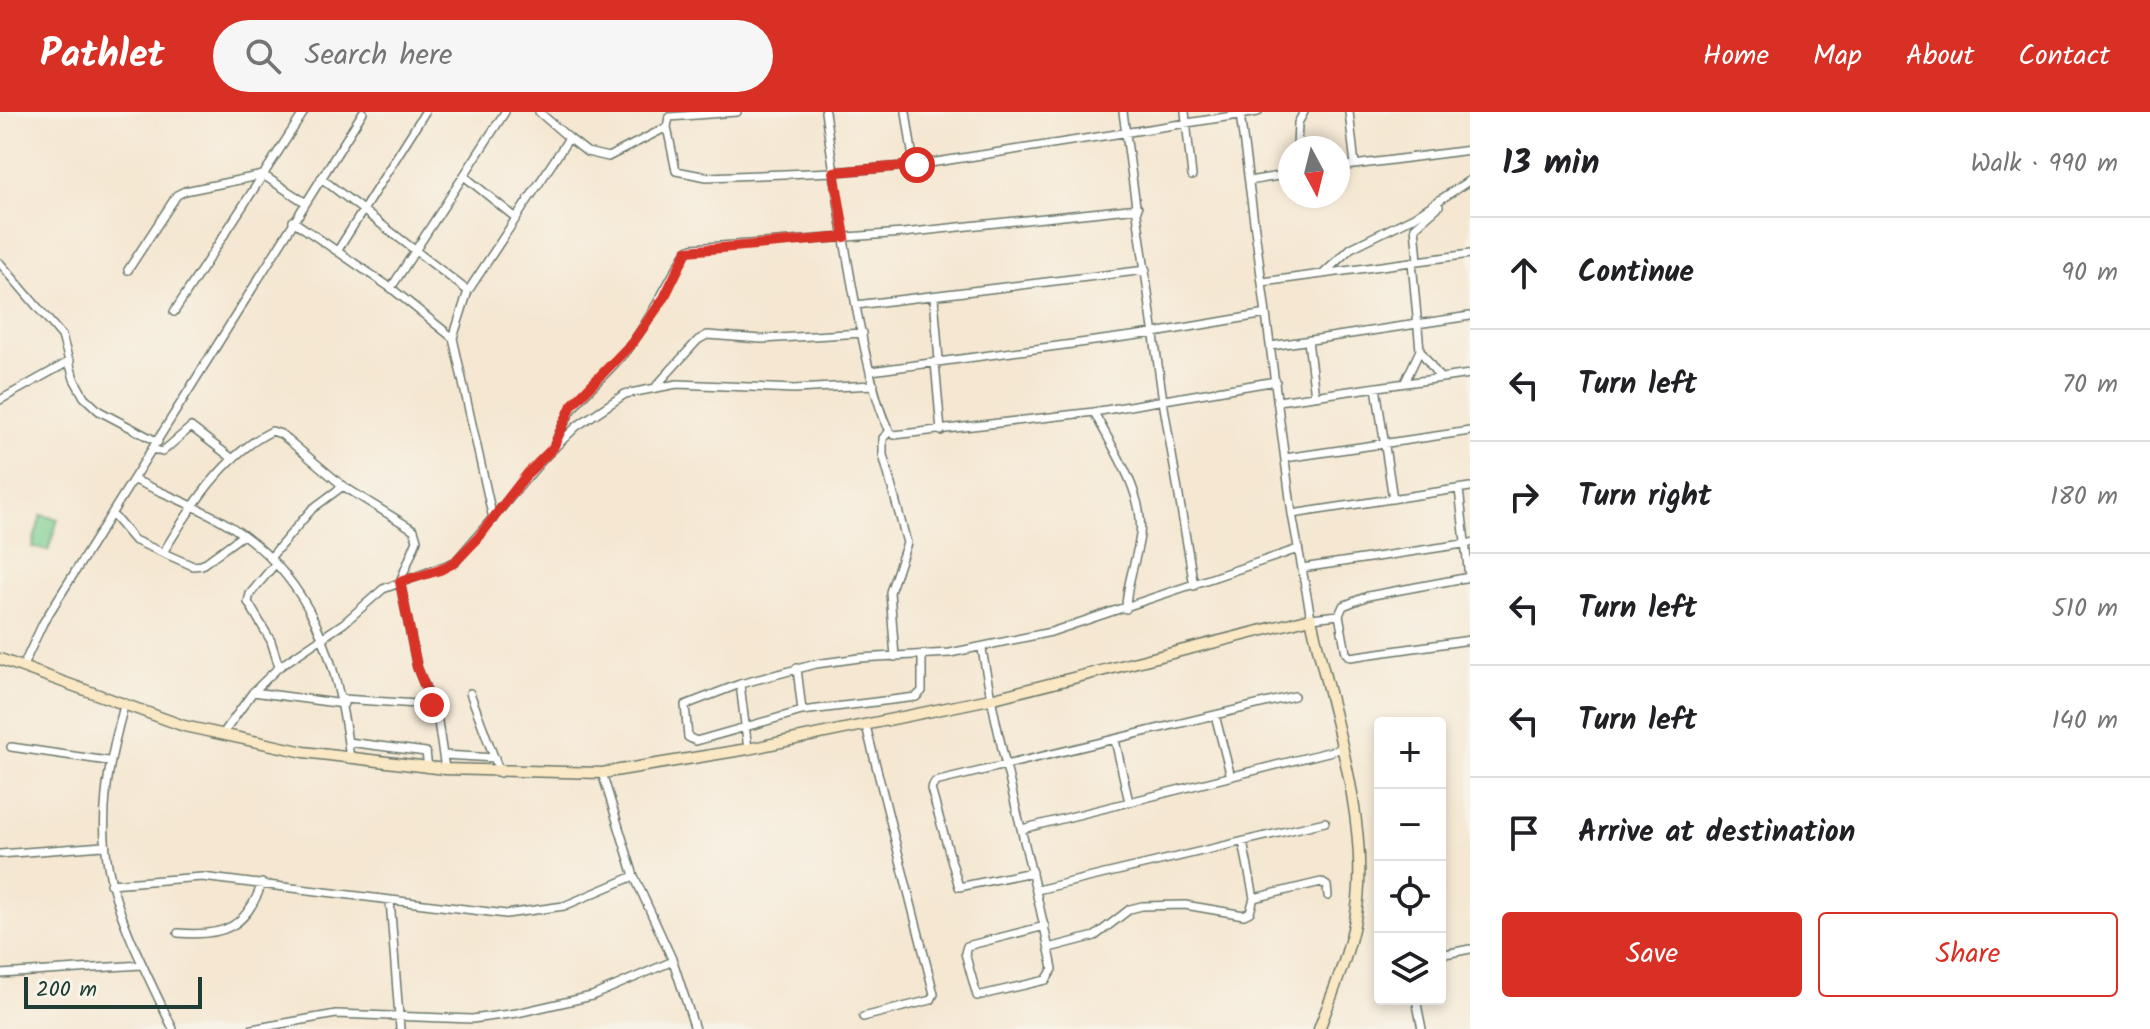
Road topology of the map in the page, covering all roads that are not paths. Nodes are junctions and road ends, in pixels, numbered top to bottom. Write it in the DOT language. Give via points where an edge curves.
graph roads {
  1 [pos="304,112"];
  2 [pos="363,112"];
  3 [pos="425,112"];
  4 [pos="505,112"];
  5 [pos="539,112"];
  6 [pos="737,112"];
  7 [pos="825,112"];
  8 [pos="906,112"];
  9 [pos="1123,112"];
  10 [pos="1185,112"];
  11 [pos="1258,112"];
  12 [pos="1304,112"];
  13 [pos="1349,112"];
  14 [pos="1240,114"];
  15 [pos="1186,123"];
  16 [pos="667,127"];
  17 [pos="1125,132"];
  18 [pos="1297,136"];
  19 [pos="569,138"];
  20 [pos="1470,150"];
  21 [pos="914,165"];
  22 [pos="1355,165"];
  23 [pos="1350,166"];
  24 [pos="834,172"];
  25 [pos="263,175"];
  26 [pos="464,176"];
  27 [pos="1192,176"];
  28 [pos="1278,176"];
  29 [pos="321,178"];
  30 [pos="1470,180"];
  31 [pos="1249,181"];
  32 [pos="1443,199"];
  33 [pos="306,203"];
  34 [pos="1138,208"];
  35 [pos="364,210"];
  36 [pos="516,218"];
  37 [pos="293,221"];
  38 [pos="845,237"];
  39 [pos="338,250"];
  40 [pos="417,250"];
  41 [pos="1470,254"];
  42 [pos="1415,261"];
  43 [pos="0,263"];
  44 [pos="128,270"];
  45 [pos="1146,270"];
  46 [pos="1323,274"];
  47 [pos="1263,282"];
  48 [pos="391,288"];
  49 [pos="468,291"];
  50 [pos="934,297"];
  51 [pos="856,305"];
  52 [pos="174,312"];
  53 [pos="1266,314"];
  54 [pos="1470,316"];
  55 [pos="1418,324"];
  56 [pos="863,333"];
  57 [pos="1154,333"];
  58 [pos="453,338"];
  59 [pos="1308,341"];
  60 [pos="1271,346"];
  61 [pos="1420,350"];
  62 [pos="70,361"];
  63 [pos="937,362"];
  64 [pos="871,371"];
  65 [pos="1470,374"];
  66 [pos="1440,378"];
  67 [pos="1276,381"];
  68 [pos="1405,382"];
  69 [pos="657,385"];
  70 [pos="874,385"];
  71 [pos="1376,387"];
  72 [pos="1315,396"];
  73 [pos="0,400"];
  74 [pos="1163,401"];
  75 [pos="1278,401"];
  76 [pos="1094,412"];
  77 [pos="941,431"];
  78 [pos="1470,431"];
  79 [pos="889,432"];
  80 [pos="1385,443"];
  81 [pos="156,445"];
  82 [pos="553,448"];
  83 [pos="1285,458"];
  84 [pos="233,459"];
  85 [pos="133,479"];
  86 [pos="343,486"];
  87 [pos="1470,487"];
  88 [pos="1459,489"];
  89 [pos="1393,499"];
  90 [pos="191,507"];
  91 [pos="112,514"];
  92 [pos="1292,514"];
  93 [pos="493,519"];
  94 [pos="243,535"];
  95 [pos="1467,543"];
  96 [pos="1298,549"];
  97 [pos="164,551"];
  98 [pos="272,561"];
  99 [pos="1302,568"];
  100 [pos="1469,577"];
  101 [pos="400,582"];
  102 [pos="1194,586"];
  103 [pos="1126,609"];
  104 [pos="1339,615"];
  105 [pos="1311,618"];
  106 [pos="324,637"];
  107 [pos="1470,640"];
  108 [pos="982,649"];
  109 [pos="922,655"];
  110 [pos="895,657"];
  111 [pos="0,659"];
  112 [pos="279,667"];
  113 [pos="22,668"];
  114 [pos="797,668"];
  115 [pos="740,684"];
  116 [pos="253,692"];
  117 [pos="470,693"];
  118 [pos="1294,696"];
  119 [pos="990,699"];
  120 [pos="344,701"];
  121 [pos="432,705"];
  122 [pos="124,706"];
  123 [pos="802,711"];
  124 [pos="1215,715"];
  125 [pos="866,726"];
  126 [pos="746,728"];
  127 [pos="222,735"];
  128 [pos="1115,740"];
  129 [pos="348,742"];
  130 [pos="11,747"];
  131 [pos="387,747"];
  132 [pos="748,749"];
  133 [pos="1340,749"];
  134 [pos="444,755"];
  135 [pos="495,758"];
  136 [pos="350,759"];
  137 [pos="108,761"];
  138 [pos="386,763"];
  139 [pos="1005,765"];
  140 [pos="428,768"];
  141 [pos="445,769"];
  142 [pos="500,773"];
  143 [pos="602,773"];
  144 [pos="1231,777"];
  145 [pos="1129,802"];
  146 [pos="1325,822"];
  147 [pos="1022,829"];
  148 [pos="1243,842"];
  149 [pos="103,846"];
  150 [pos="0,854"];
  151 [pos="1032,872"];
  152 [pos="634,876"];
  153 [pos="262,883"];
  154 [pos="110,884"];
  155 [pos="1037,890"];
  156 [pos="1328,896"];
  157 [pos="1254,898"];
  158 [pos="390,900"];
  159 [pos="1045,926"];
  160 [pos="178,933"];
  161 [pos="1049,948"];
  162 [pos="1470,949"];
  163 [pos="1446,954"];
  164 [pos="673,961"];
  165 [pos="142,965"];
  166 [pos="0,974"];
  167 [pos="1417,1005"];
  168 [pos="397,1016"];
  169 [pos="863,1017"];
  170 [pos="173,1029"];
  171 [pos="252,1029"];
  172 [pos="400,1029"];
  173 [pos="695,1029"];
  174 [pos="1319,1029"];
  175 [pos="1422,1029"];
  1 -- 25 [label="street"];
  2 -- 29 [label="street"];
  3 -- 35 [label="street"];
  4 -- 26 [label="street"];
  5 -- 19 [label="street"];
  6 -- 16 [label="street" via="673,116"];
  7 -- 24 [label="street"];
  8 -- 21 [label="street"];
  9 -- 17 [label="street"];
  10 -- 15 [label="street"];
  11 -- 14 [label="street"];
  12 -- 18 [label="street"];
  13 -- 22 [label="street"];
  14 -- 15 [label="street"];
  14 -- 31 [label="street"];
  15 -- 17 [label="street"];
  15 -- 27 [label="street"];
  16 -- 19 [label="street" via="608,157 587,152"];
  16 -- 24 [label="street" via="673,165 681,174"];
  17 -- 21 [label="street"];
  17 -- 34 [label="street"];
  19 -- 36 [label="street"];
  20 -- 22 [label="street"];
  21 -- 24 [label="street"];
  22 -- 23 [label="street"];
  24 -- 38 [label="street"];
  25 -- 33 [label="street"];
  25 -- 44 [label="street" via="177,195"];
  25 -- 52 [label="street"];
  26 -- 36 [label="street"];
  26 -- 40 [label="street"];
  28 -- 31 [label="street"];
  29 -- 33 [label="street"];
  29 -- 35 [label="street"];
  30 -- 32 [label="street"];
  31 -- 47 [label="street"];
  32 -- 42 [label="street" via="1415,227"];
  32 -- 46 [label="street" via="1351,248"];
  33 -- 37 [label="street"];
  34 -- 38 [label="street"];
  34 -- 45 [label="street"];
  35 -- 39 [label="street"];
  35 -- 40 [label="street"];
  36 -- 49 [label="street"];
  37 -- 39 [label="street"];
  37 -- 81 [label="street"];
  38 -- 51 [label="street"];
  38 -- 82 [label="street" via="687,251 664,298 633,342 572,405"];
  39 -- 48 [label="street"];
  40 -- 48 [label="street"];
  40 -- 49 [label="street"];
  41 -- 42 [label="street"];
  42 -- 46 [label="street"];
  42 -- 55 [label="street"];
  43 -- 62 [label="street" via="62,336"];
  45 -- 50 [label="street"];
  45 -- 57 [label="street"];
  46 -- 47 [label="street"];
  47 -- 53 [label="street"];
  48 -- 58 [label="street"];
  49 -- 58 [label="street"];
  50 -- 51 [label="street"];
  50 -- 63 [label="street"];
  51 -- 56 [label="street"];
  53 -- 57 [label="street"];
  53 -- 60 [label="street"];
  54 -- 55 [label="street"];
  55 -- 59 [label="street"];
  55 -- 61 [label="street"];
  56 -- 64 [label="street"];
  56 -- 69 [label="street" via="762,339 707,335"];
  57 -- 63 [label="street"];
  57 -- 74 [label="street"];
  58 -- 93 [label="street"];
  59 -- 60 [label="street"];
  59 -- 72 [label="street"];
  60 -- 67 [label="street"];
  61 -- 66 [label="street"];
  61 -- 68 [label="street"];
  62 -- 73 [label="street"];
  62 -- 81 [label="street" via="84,397"];
  63 -- 64 [label="street"];
  63 -- 77 [label="street"];
  64 -- 70 [label="street"];
  65 -- 66 [label="street"];
  66 -- 68 [label="street"];
  67 -- 74 [label="street"];
  67 -- 75 [label="street"];
  68 -- 71 [label="street"];
  69 -- 70 [label="street"];
  69 -- 82 [label="street" via="604,405"];
  70 -- 79 [label="street"];
  71 -- 72 [label="street"];
  71 -- 80 [label="street"];
  72 -- 75 [label="street"];
  74 -- 76 [label="street"];
  74 -- 102 [label="street"];
  75 -- 83 [label="street"];
  76 -- 77 [label="street"];
  76 -- 103 [label="street" via="1139,510 1140,537"];
  77 -- 79 [label="street" via="902,436"];
  78 -- 80 [label="street"];
  79 -- 110 [label="street" via="883,438 883,455 908,550 890,592"];
  80 -- 83 [label="street"];
  80 -- 89 [label="street"];
  81 -- 84 [label="street" via="162,452 191,427"];
  81 -- 85 [label="street"];
  82 -- 93 [label="street"];
  83 -- 92 [label="street"];
  84 -- 86 [label="street" via="272,431"];
  84 -- 90 [label="street"];
  85 -- 90 [label="street"];
  85 -- 91 [label="street"];
  86 -- 98 [label="street" via="312,509"];
  86 -- 101 [label="street" via="417,534"];
  87 -- 88 [label="street"];
  88 -- 89 [label="street"];
  88 -- 95 [label="street"];
  89 -- 92 [label="street"];
  90 -- 94 [label="street"];
  90 -- 97 [label="street"];
  91 -- 97 [label="street" via="134,540"];
  91 -- 113 [label="street" via="43,623"];
  92 -- 96 [label="street"];
  93 -- 101 [label="street" via="455,562"];
  94 -- 97 [label="street" via="198,566"];
  94 -- 98 [label="street"];
  95 -- 99 [label="street"];
  95 -- 100 [label="street"];
  96 -- 99 [label="street"];
  96 -- 102 [label="street"];
  98 -- 106 [label="street"];
  98 -- 112 [label="street" via="248,602 266,630"];
  99 -- 105 [label="street"];
  100 -- 104 [label="street" via="1361,598 1343,606"];
  101 -- 106 [label="street" via="383,589"];
  101 -- 121 [label="street" via="417,667"];
  102 -- 103 [label="street"];
  103 -- 108 [label="street"];
  104 -- 105 [label="street"];
  104 -- 107 [label="street" via="1348,657"];
  105 -- 119 [label="street"];
  105 -- 133 [label="street"];
  106 -- 112 [label="street"];
  106 -- 120 [label="street"];
  108 -- 109 [label="street"];
  108 -- 119 [label="street"];
  109 -- 110 [label="street"];
  109 -- 123 [label="street" via="921,695"];
  110 -- 114 [label="street"];
  111 -- 113 [label="street"];
  112 -- 116 [label="street"];
  113 -- 122 [label="street"];
  114 -- 115 [label="street"];
  114 -- 123 [label="street"];
  115 -- 126 [label="street"];
  115 -- 126 [label="street" via="684,708 692,741"];
  116 -- 120 [label="street"];
  116 -- 127 [label="street"];
  117 -- 135 [label="street"];
  118 -- 124 [label="street"];
  119 -- 125 [label="street"];
  119 -- 139 [label="street"];
  120 -- 121 [label="street"];
  120 -- 129 [label="street"];
  121 -- 134 [label="street"];
  122 -- 127 [label="street"];
  122 -- 137 [label="street"];
  123 -- 126 [label="street"];
  124 -- 128 [label="street"];
  124 -- 144 [label="street"];
  125 -- 132 [label="street"];
  125 -- 169 [label="street" via="934,994 931,1000"];
  126 -- 132 [label="street"];
  127 -- 136 [label="street"];
  128 -- 139 [label="street"];
  128 -- 145 [label="street"];
  129 -- 131 [label="street"];
  129 -- 136 [label="street"];
  130 -- 137 [label="street"];
  131 -- 138 [label="street"];
  131 -- 140 [label="street" via="426,752"];
  132 -- 143 [label="street"];
  133 -- 144 [label="street"];
  133 -- 174 [label="street" via="1358,846 1357,903 1344,962"];
  134 -- 135 [label="street"];
  134 -- 141 [label="street"];
  135 -- 142 [label="street"];
  136 -- 138 [label="street"];
  137 -- 149 [label="street"];
  138 -- 140 [label="street"];
  139 -- 147 [label="street"];
  139 -- 151 [label="street" via="935,782 931,789 959,887"];
  140 -- 141 [label="street"];
  141 -- 142 [label="street"];
  142 -- 143 [label="street"];
  143 -- 152 [label="street"];
  144 -- 145 [label="street"];
  145 -- 147 [label="street"];
  146 -- 148 [label="street"];
  147 -- 151 [label="street"];
  148 -- 155 [label="street"];
  148 -- 157 [label="street"];
  149 -- 150 [label="street"];
  149 -- 154 [label="street"];
  151 -- 155 [label="street"];
  152 -- 158 [label="street" via="537,912 506,914"];
  152 -- 164 [label="street"];
  153 -- 154 [label="street" via="202,877"];
  153 -- 158 [label="street"];
  153 -- 160 [label="street" via="252,910 239,922 213,932"];
  154 -- 165 [label="street"];
  155 -- 159 [label="street"];
  156 -- 157 [label="street" via="1321,882"];
  157 -- 161 [label="street" via="1244,915 1185,905 1130,909 1095,936"];
  158 -- 168 [label="street"];
  159 -- 161 [label="street"];
  159 -- 161 [label="street" via="967,946 977,996 1046,980 1053,969"];
  162 -- 163 [label="street"];
  164 -- 168 [label="street" via="592,996 545,1008 472,1019"];
  164 -- 173 [label="street"];
  165 -- 166 [label="street"];
  165 -- 170 [label="street"];
  167 -- 175 [label="street"];
  168 -- 171 [label="street" via="321,1015"];
  168 -- 172 [label="street"];
}
